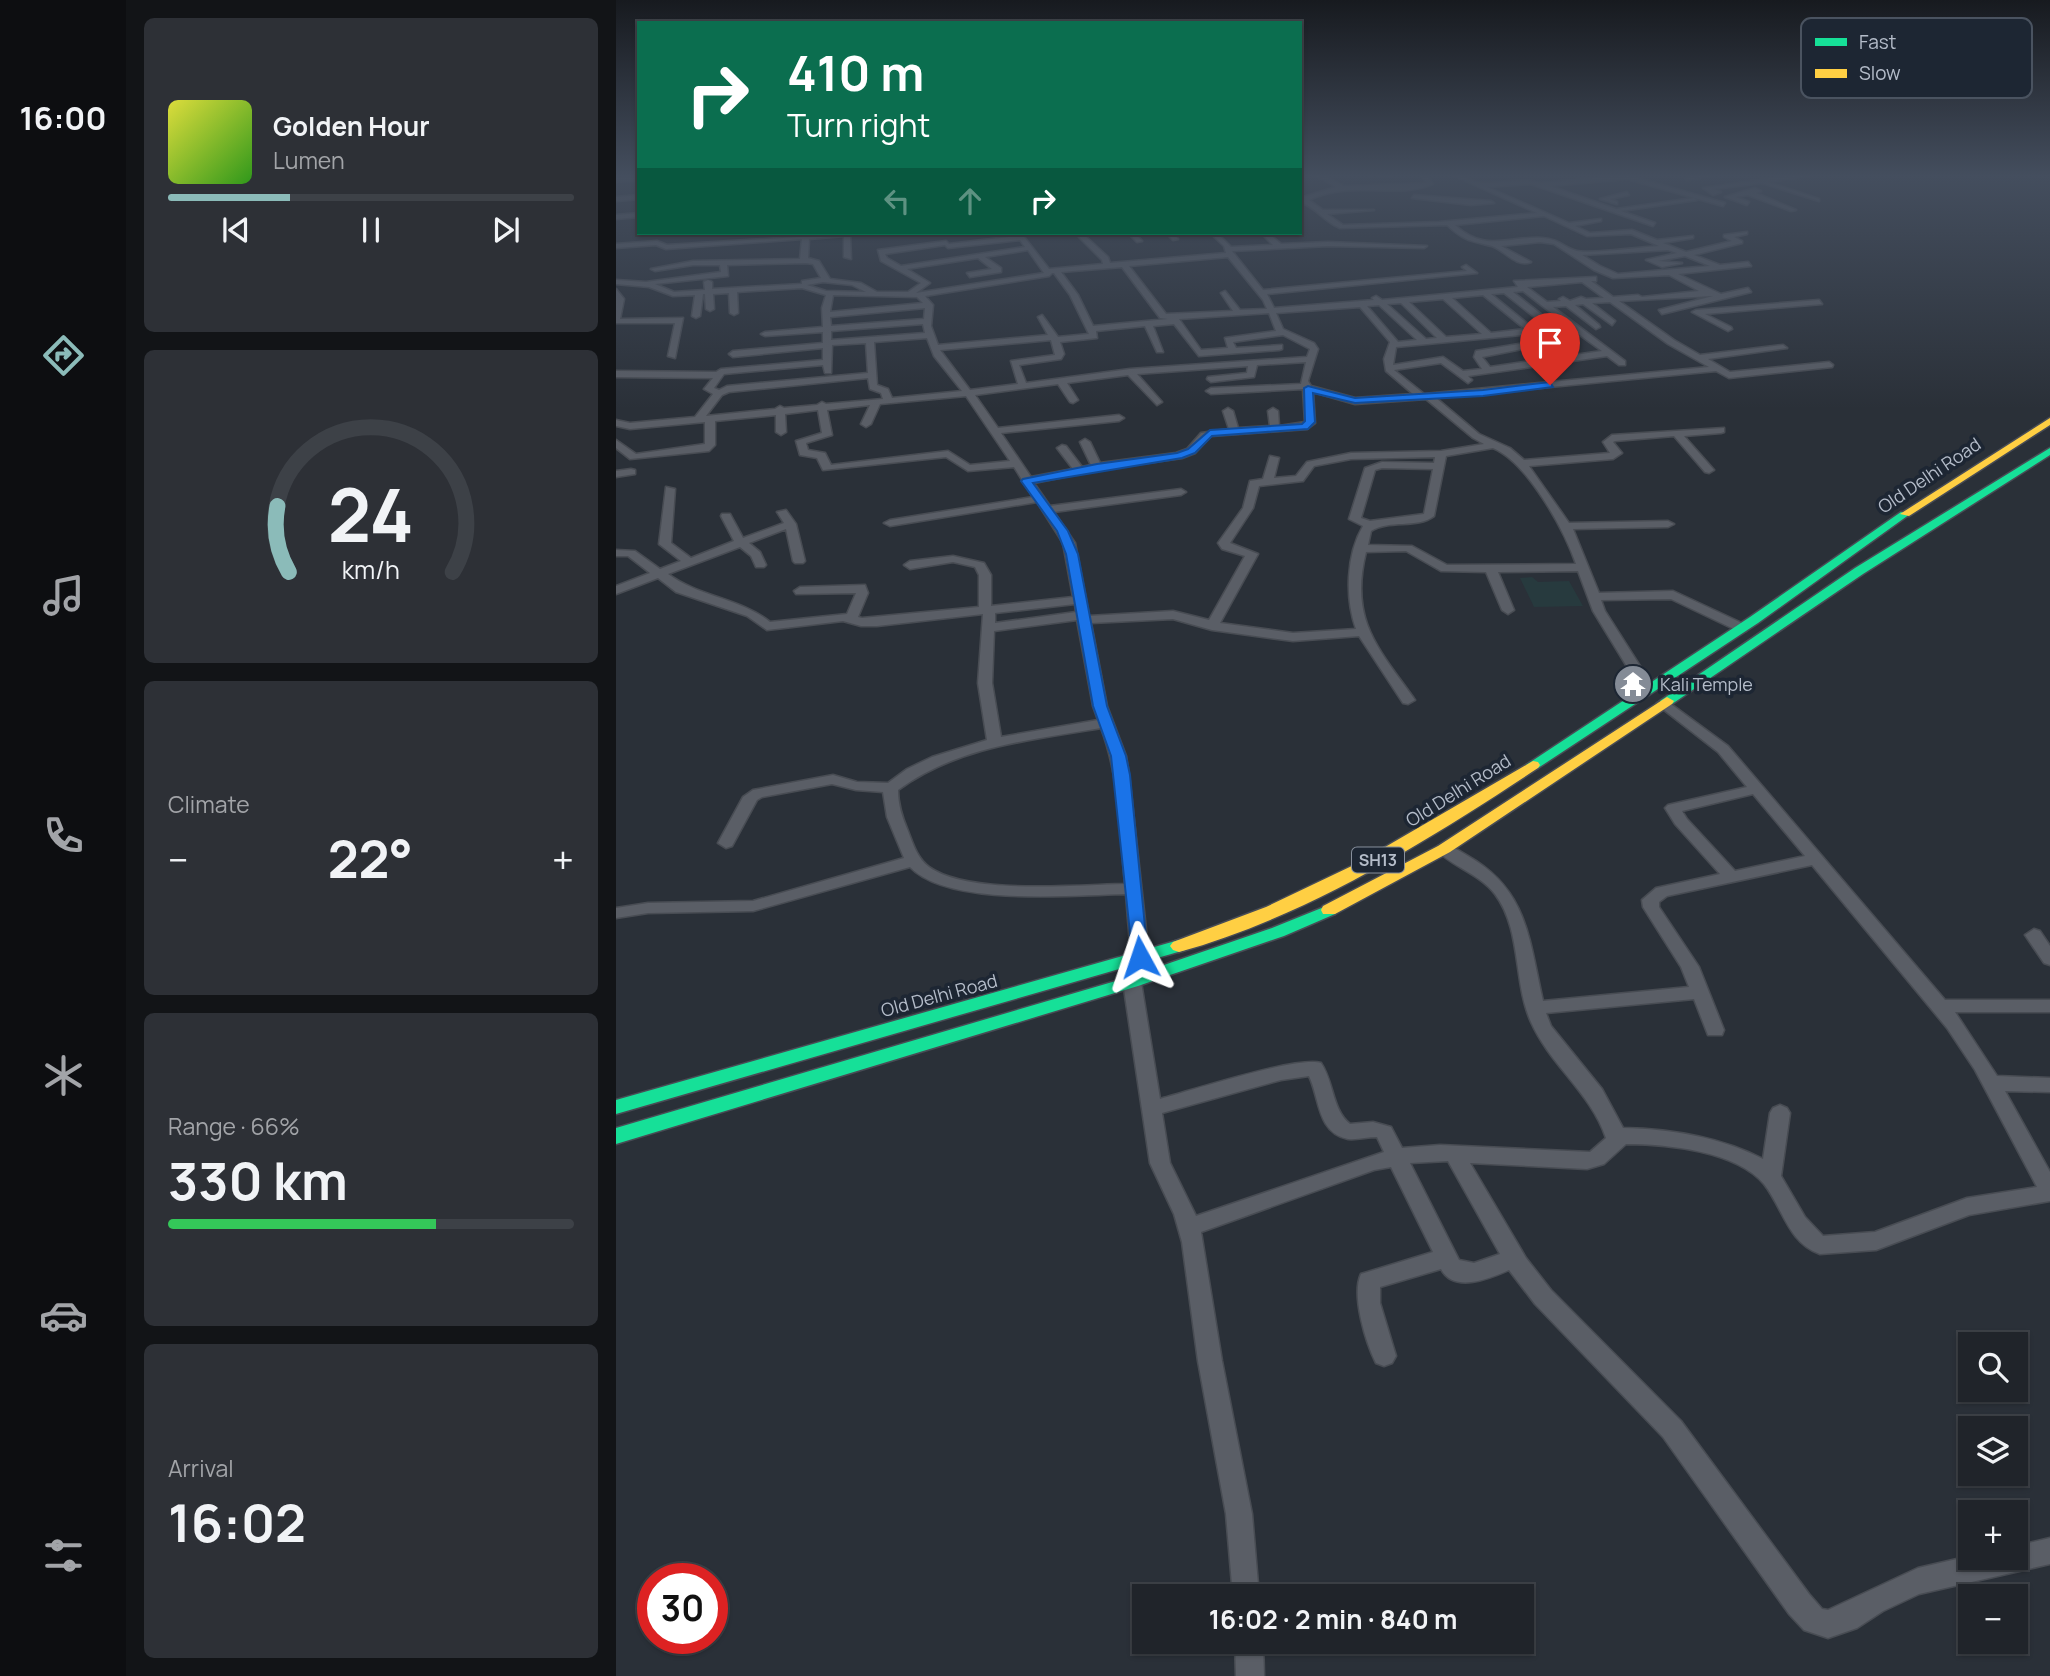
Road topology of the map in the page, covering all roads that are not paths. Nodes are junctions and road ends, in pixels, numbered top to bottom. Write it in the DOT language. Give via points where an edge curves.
graph roads {
  1 [pos="659,252"];
  2 [pos="712,252"];
  3 [pos="762,252"];
  4 [pos="764,252"];
  5 [pos="807,252"];
  6 [pos="848,252"];
  7 [pos="881,252"];
  8 [pos="954,252"];
  9 [pos="1003,252"];
  10 [pos="1034,252"];
  11 [pos="1096,252"];
  12 [pos="1174,252"];
  13 [pos="1228,252"];
  14 [pos="1230,252"];
  15 [pos="1505,252"];
  16 [pos="1589,252"];
  17 [pos="1682,252"];
  18 [pos="1700,252"];
  19 [pos="1574,253"];
  20 [pos="1687,254"];
  21 [pos="979,256"];
  22 [pos="713,257"];
  23 [pos="848,257"];
  24 [pos="960,259"];
  25 [pos="658,260"];
  26 [pos="1701,260"];
  27 [pos="806,261"];
  28 [pos="1527,261"];
  29 [pos="764,263"];
  30 [pos="723,264"];
  31 [pos="1107,264"];
  32 [pos="1748,264"];
  33 [pos="1125,266"];
  34 [pos="1432,266"];
  35 [pos="1466,267"];
  36 [pos="1719,267"];
  37 [pos="902,268"];
  38 [pos="1598,269"];
  39 [pos="1052,271"];
  40 [pos="1372,271"];
  41 [pos="1670,273"];
  42 [pos="638,274"];
  43 [pos="706,276"];
  44 [pos="1443,276"];
  45 [pos="741,277"];
  46 [pos="954,278"];
  47 [pos="1583,279"];
  48 [pos="825,280"];
  49 [pos="940,280"];
  50 [pos="616,281"];
  51 [pos="926,282"];
  52 [pos="1380,282"];
  53 [pos="1558,282"];
  54 [pos="1362,283"];
  55 [pos="1541,283"];
  56 [pos="646,284"];
  57 [pos="1343,285"];
  58 [pos="1519,285"];
  59 [pos="785,286"];
  60 [pos="1620,286"];
  61 [pos="1566,288"];
  62 [pos="747,289"];
  63 [pos="733,290"];
  64 [pos="1748,290"];
  65 [pos="616,291"];
  66 [pos="1506,291"];
  67 [pos="1707,291"];
  68 [pos="699,292"];
  69 [pos="710,292"];
  70 [pos="1262,292"];
  71 [pos="830,293"];
  72 [pos="874,293"];
  73 [pos="1225,293"];
  74 [pos="1485,293"];
  75 [pos="673,294"];
  76 [pos="914,294"];
  77 [pos="1575,295"];
  78 [pos="1445,296"];
  79 [pos="1720,296"];
  80 [pos="1640,298"];
  81 [pos="1611,299"];
  82 [pos="1401,300"];
  83 [pos="662,302"];
  84 [pos="1381,302"];
  85 [pos="1584,302"];
  86 [pos="1819,302"];
  87 [pos="1568,303"];
  88 [pos="1359,304"];
  89 [pos="929,305"];
  90 [pos="1545,305"];
  91 [pos="710,309"];
  92 [pos="1272,311"];
  93 [pos="1698,312"];
  94 [pos="734,313"];
  95 [pos="1239,314"];
  96 [pos="1666,314"];
  97 [pos="827,315"];
  98 [pos="696,316"];
  99 [pos="1635,316"];
  100 [pos="1042,317"];
  101 [pos="617,319"];
  102 [pos="1175,319"];
  103 [pos="926,321"];
  104 [pos="1612,323"];
  105 [pos="1148,324"];
  106 [pos="865,326"];
  107 [pos="1596,327"];
  108 [pos="1576,328"];
  109 [pos="827,329"];
  110 [pos="1090,329"];
  111 [pos="1554,329"];
  112 [pos="1728,329"];
  113 [pos="1532,331"];
  114 [pos="1282,333"];
  115 [pos="1510,333"];
  116 [pos="765,334"];
  117 [pos="929,335"];
  118 [pos="1488,335"];
  119 [pos="1015,336"];
  120 [pos="1468,337"];
  121 [pos="1054,339"];
  122 [pos="867,340"];
  123 [pos="1444,340"];
  124 [pos="1422,342"];
  125 [pos="828,344"];
  126 [pos="1394,345"];
  127 [pos="1279,347"];
  128 [pos="1519,347"];
  129 [pos="934,348"];
  130 [pos="1783,348"];
  131 [pos="1160,350"];
  132 [pos="1234,351"];
  133 [pos="1759,351"];
  134 [pos="1196,352"];
  135 [pos="1484,352"];
  136 [pos="1609,353"];
  137 [pos="1740,353"];
  138 [pos="733,354"];
  139 [pos="1718,355"];
  140 [pos="673,356"];
  141 [pos="1697,358"];
  142 [pos="1309,359"];
  143 [pos="1443,360"];
  144 [pos="1024,361"];
  145 [pos="828,362"];
  146 [pos="1253,362"];
  147 [pos="1534,363"];
  148 [pos="1622,363"];
  149 [pos="1205,364"];
  150 [pos="1829,365"];
  151 [pos="1389,368"];
  152 [pos="758,369"];
  153 [pos="1715,369"];
  154 [pos="1487,370"];
  155 [pos="1793,370"];
  156 [pos="1130,372"];
  157 [pos="1774,372"];
  158 [pos="616,374"];
  159 [pos="1462,374"];
  160 [pos="716,375"];
  161 [pos="872,375"];
  162 [pos="1753,375"];
  163 [pos="829,379"];
  164 [pos="1211,379"];
  165 [pos="1061,381"];
  166 [pos="772,385"];
  167 [pos="756,386"];
  168 [pos="1023,386"];
  169 [pos="1307,387"];
  170 [pos="1211,391"];
  171 [pos="719,393"];
  172 [pos="969,393"];
  173 [pos="1483,393"];
  174 [pos="1424,396"];
  175 [pos="877,400"];
  176 [pos="888,400"];
  177 [pos="1073,400"];
  178 [pos="1157,402"];
  179 [pos="826,405"];
  180 [pos="780,409"];
  181 [pos="764,411"];
  182 [pos="1228,411"];
  183 [pos="1273,411"];
  184 [pos="704,417"];
  185 [pos="1119,418"];
  186 [pos="2050,421"];
  187 [pos="866,424"];
  188 [pos="618,426"];
  189 [pos="1275,429"];
  190 [pos="1721,430"];
  191 [pos="995,431"];
  192 [pos="1234,431"];
  193 [pos="781,432"];
  194 [pos="1676,433"];
  195 [pos="1085,442"];
  196 [pos="616,443"];
  197 [pos="1493,445"];
  198 [pos="1062,448"];
  199 [pos="2050,451"];
  200 [pos="1274,458"];
  201 [pos="1439,460"];
  202 [pos="1522,463"];
  203 [pos="1016,464"];
  204 [pos="1097,467"];
  205 [pos="1079,470"];
  206 [pos="1709,470"];
  207 [pos="631,472"];
  208 [pos="616,474"];
  209 [pos="1268,480"];
  210 [pos="1026,481"];
  211 [pos="670,489"];
  212 [pos="1181,492"];
  213 [pos="1038,499"];
  214 [pos="1045,510"];
  215 [pos="782,512"];
  216 [pos="726,516"];
  217 [pos="890,523"];
  218 [pos="790,524"];
  219 [pos="1668,524"];
  220 [pos="1369,525"];
  221 [pos="1566,526"];
  222 [pos="740,542"];
  223 [pos="1361,549"];
  224 [pos="616,553"];
  225 [pos="799,561"];
  226 [pos="689,562"];
  227 [pos="760,565"];
  228 [pos="910,565"];
  229 [pos="1584,567"];
  230 [pos="1491,569"];
  231 [pos="657,575"];
  232 [pos="616,590"];
  233 [pos="800,591"];
  234 [pos="1594,597"];
  235 [pos="1080,600"];
  236 [pos="987,610"];
  237 [pos="1508,610"];
  238 [pos="1083,617"];
  239 [pos="850,618"];
  240 [pos="1212,626"];
  241 [pos="989,628"];
  242 [pos="1742,628"];
  243 [pos="1364,632"];
  244 [pos="1647,688"];
  245 [pos="1408,700"];
  246 [pos="1664,703"];
  247 [pos="1106,723"];
  248 [pos="995,743"];
  249 [pos="891,788"];
  250 [pos="1756,789"];
  251 [pos="726,843"];
  252 [pos="1444,849"];
  253 [pos="1815,859"];
  254 [pos="913,861"];
  255 [pos="1731,877"];
  256 [pos="1134,889"];
  257 [pos="616,913"];
  258 [pos="2034,935"];
  259 [pos="1140,957"];
  260 [pos="2050,959"];
  261 [pos="1132,982"];
  262 [pos="1701,992"];
  263 [pos="1939,1006"];
  264 [pos="2050,1006"];
  265 [pos="1536,1009"];
  266 [pos="1714,1030"];
  267 [pos="1992,1083"];
  268 [pos="2050,1085"];
  269 [pos="616,1107"];
  270 [pos="1151,1109"];
  271 [pos="1780,1113"];
  272 [pos="616,1136"];
  273 [pos="1617,1139"];
  274 [pos="1454,1154"];
  275 [pos="1394,1158"];
  276 [pos="1770,1177"];
  277 [pos="2050,1193"];
  278 [pos="1189,1227"];
  279 [pos="1445,1258"];
  280 [pos="1514,1258"];
  281 [pos="1384,1356"];
  282 [pos="2050,1551"];
  283 [pos="1245,1584"];
  284 [pos="1249,1654"];
  285 [pos="1250,1676"];
  1 -- 25 [label="street"];
  2 -- 22 [label="street"];
  3 -- 22 [label="street"];
  4 -- 29 [label="street"];
  5 -- 27 [label="street"];
  6 -- 23 [label="street"];
  7 -- 37 [label="street" via="882,258"];
  8 -- 24 [label="street"];
  9 -- 21 [label="street"];
  10 -- 39 [label="street"];
  11 -- 31 [label="street"];
  12 -- 31 [label="street"];
  13 -- 33 [label="street"];
  14 -- 70 [label="street"];
  15 -- 28 [label="street"];
  16 -- 19 [label="street"];
  17 -- 20 [label="street"];
  18 -- 20 [label="street"];
  19 -- 38 [label="street"];
  20 -- 26 [label="street"];
  20 -- 26 [label="street" via="1650,260 1664,265"];
  21 -- 24 [label="street"];
  21 -- 46 [label="street" via="998,271"];
  22 -- 25 [label="street"];
  24 -- 37 [label="street"];
  25 -- 30 [label="street" via="652,270 693,263"];
  26 -- 36 [label="street"];
  27 -- 29 [label="street"];
  27 -- 48 [label="street" via="818,265"];
  29 -- 30 [label="street"];
  30 -- 43 [label="street" via="725,274"];
  31 -- 33 [label="street"];
  31 -- 39 [label="street"];
  32 -- 36 [label="street"];
  33 -- 102 [label="street" via="1163,316"];
  34 -- 44 [label="street"];
  35 -- 44 [label="street" via="1473,273"];
  36 -- 41 [label="street"];
  37 -- 51 [label="street"];
  38 -- 41 [label="street" via="1618,276"];
  38 -- 47 [label="street" via="1594,271 1600,278"];
  39 -- 76 [label="street" via="1044,276"];
  39 -- 110 [label="street" via="1074,295"];
  40 -- 52 [label="street"];
  41 -- 67 [label="street"];
  42 -- 50 [label="street"];
  43 -- 56 [label="street"];
  43 -- 69 [label="street"];
  44 -- 52 [label="street"];
  45 -- 62 [label="street"];
  47 -- 53 [label="street"];
  47 -- 81 [label="street"];
  48 -- 59 [label="street"];
  48 -- 72 [label="street" via="855,281"];
  49 -- 51 [label="street"];
  50 -- 56 [label="street"];
  51 -- 76 [label="street"];
  52 -- 54 [label="street"];
  52 -- 82 [label="street"];
  53 -- 55 [label="street"];
  53 -- 61 [label="street"];
  54 -- 57 [label="street"];
  54 -- 84 [label="street"];
  55 -- 58 [label="street"];
  55 -- 87 [label="street"];
  56 -- 75 [label="street"];
  57 -- 70 [label="street"];
  57 -- 88 [label="street"];
  58 -- 66 [label="street"];
  58 -- 90 [label="street"];
  59 -- 62 [label="street"];
  59 -- 71 [label="street"];
  60 -- 80 [label="street"];
  62 -- 63 [label="street"];
  63 -- 69 [label="street"];
  63 -- 94 [label="street"];
  64 -- 79 [label="street"];
  65 -- 101 [label="street" via="620,299"];
  66 -- 74 [label="street"];
  66 -- 111 [label="street"];
  67 -- 79 [label="street"];
  67 -- 80 [label="street"];
  68 -- 69 [label="street"];
  68 -- 75 [label="street"];
  68 -- 98 [label="street"];
  69 -- 91 [label="street"];
  70 -- 92 [label="street"];
  71 -- 72 [label="street"];
  71 -- 97 [label="street"];
  72 -- 76 [label="street"];
  73 -- 95 [label="street"];
  74 -- 78 [label="street"];
  74 -- 113 [label="street"];
  75 -- 83 [label="street"];
  76 -- 89 [label="street"];
  77 -- 85 [label="street"];
  78 -- 82 [label="street"];
  78 -- 118 [label="street"];
  79 -- 96 [label="street"];
  80 -- 81 [label="street"];
  80 -- 96 [label="street"];
  81 -- 85 [label="street"];
  81 -- 99 [label="street"];
  82 -- 84 [label="street"];
  82 -- 123 [label="street"];
  84 -- 88 [label="street"];
  84 -- 124 [label="street"];
  85 -- 87 [label="street"];
  85 -- 104 [label="street"];
  86 -- 93 [label="street"];
  87 -- 90 [label="street"];
  87 -- 107 [label="street"];
  88 -- 92 [label="street"];
  88 -- 126 [label="street"];
  89 -- 97 [label="street"];
  89 -- 103 [label="street"];
  90 -- 108 [label="street"];
  92 -- 95 [label="street"];
  92 -- 114 [label="street"];
  93 -- 96 [label="street"];
  93 -- 112 [label="street"];
  95 -- 102 [label="street"];
  97 -- 109 [label="street"];
  99 -- 104 [label="street"];
  99 -- 141 [label="street"];
  100 -- 121 [label="street"];
  101 -- 140 [label="street" via="681,321"];
  102 -- 105 [label="street"];
  102 -- 134 [label="street"];
  103 -- 106 [label="street"];
  103 -- 117 [label="street"];
  104 -- 107 [label="street"];
  105 -- 110 [label="street"];
  105 -- 131 [label="street"];
  106 -- 109 [label="street"];
  106 -- 122 [label="street"];
  107 -- 108 [label="street"];
  108 -- 111 [label="street"];
  108 -- 136 [label="street"];
  109 -- 116 [label="street"];
  109 -- 125 [label="street"];
  110 -- 121 [label="street" via="1093,337"];
  111 -- 113 [label="street"];
  113 -- 115 [label="street"];
  114 -- 132 [label="street" via="1228,340"];
  114 -- 142 [label="street" via="1311,345 1314,349"];
  115 -- 118 [label="street"];
  115 -- 128 [label="street" via="1524,345"];
  117 -- 122 [label="street"];
  117 -- 129 [label="street"];
  118 -- 120 [label="street"];
  119 -- 121 [label="street"];
  119 -- 129 [label="street"];
  119 -- 144 [label="street"];
  120 -- 123 [label="street"];
  120 -- 135 [label="street"];
  121 -- 144 [label="street" via="1060,356"];
  122 -- 125 [label="street"];
  122 -- 161 [label="street"];
  123 -- 124 [label="street"];
  124 -- 126 [label="street"];
  124 -- 143 [label="street"];
  125 -- 138 [label="street"];
  125 -- 145 [label="street"];
  126 -- 151 [label="street"];
  127 -- 132 [label="street"];
  128 -- 135 [label="street"];
  128 -- 147 [label="street"];
  129 -- 172 [label="street"];
  130 -- 133 [label="street"];
  132 -- 134 [label="street"];
  133 -- 137 [label="street"];
  133 -- 155 [label="street"];
  134 -- 149 [label="street"];
  135 -- 154 [label="street" via="1478,355"];
  136 -- 147 [label="street"];
  136 -- 148 [label="street"];
  137 -- 139 [label="street"];
  137 -- 157 [label="street"];
  139 -- 141 [label="street"];
  139 -- 162 [label="street"];
  141 -- 153 [label="street"];
  142 -- 146 [label="street"];
  142 -- 169 [label="street"];
  143 -- 151 [label="street"];
  143 -- 159 [label="street"];
  144 -- 168 [label="street" via="1014,363"];
  145 -- 152 [label="street"];
  145 -- 163 [label="street"];
  146 -- 149 [label="street"];
  146 -- 164 [label="street" via="1251,376"];
  147 -- 154 [label="street"];
  149 -- 156 [label="street"];
  150 -- 155 [label="street"];
  151 -- 174 [label="street"];
  152 -- 160 [label="street"];
  152 -- 167 [label="street"];
  153 -- 162 [label="street" via="1733,376"];
  153 -- 173 [label="street"];
  154 -- 159 [label="street"];
  155 -- 157 [label="street"];
  156 -- 165 [label="street"];
  156 -- 178 [label="street"];
  157 -- 162 [label="street"];
  158 -- 160 [label="street"];
  159 -- 173 [label="street"];
  160 -- 171 [label="street" via="709,391"];
  161 -- 163 [label="street"];
  161 -- 176 [label="street" via="873,387 885,391"];
  163 -- 166 [label="street"];
  163 -- 179 [label="street"];
  165 -- 168 [label="street"];
  165 -- 177 [label="street"];
  166 -- 167 [label="street"];
  166 -- 181 [label="street"];
  167 -- 171 [label="street"];
  168 -- 172 [label="street"];
  169 -- 170 [label="street"];
  169 -- 174 [label="street" via="1355,401"];
  169 -- 189 [label="street" via="1308,425"];
  171 -- 184 [label="street"];
  172 -- 176 [label="street"];
  172 -- 191 [label="street"];
  173 -- 174 [label="street"];
  174 -- 197 [label="street"];
  175 -- 176 [label="street"];
  175 -- 179 [label="street"];
  175 -- 187 [label="street"];
  179 -- 180 [label="street"];
  179 -- 203 [label="street" via="827,435 801,441 804,453 821,455 827,468 948,454 968,468"];
  180 -- 181 [label="street"];
  180 -- 193 [label="street"];
  181 -- 184 [label="street"];
  182 -- 192 [label="street"];
  183 -- 189 [label="street"];
  184 -- 188 [label="street"];
  184 -- 196 [label="street" via="710,445 705,449 634,457"];
  185 -- 191 [label="street"];
  186 -- 242 [label="main road, Old Delhi Road / SH13" via="1946,484"];
  189 -- 192 [label="street"];
  190 -- 194 [label="street"];
  191 -- 203 [label="street"];
  192 -- 204 [label="street" via="1204,435 1191,451 1178,456"];
  194 -- 202 [label="street" via="1608,440 1617,453 1614,456"];
  194 -- 206 [label="street"];
  195 -- 204 [label="street"];
  197 -- 201 [label="street"];
  197 -- 202 [label="street"];
  198 -- 205 [label="street"];
  199 -- 246 [label="main road, SH13" via="1859,570"];
  200 -- 209 [label="street"];
  201 -- 209 [label="street" via="1351,456 1311,464 1299,479"];
  201 -- 220 [label="street" via="1430,514"];
  201 -- 220 [label="street" via="1370,468 1355,519"];
  202 -- 221 [label="street"];
  203 -- 210 [label="street"];
  204 -- 205 [label="street"];
  205 -- 210 [label="street"];
  207 -- 208 [label="street"];
  209 -- 240 [label="street" via="1254,483 1248,508 1225,539 1226,547 1252,554"];
  210 -- 213 [label="street"];
  211 -- 226 [label="street" via="665,544"];
  212 -- 214 [label="street"];
  213 -- 214 [label="street"];
  213 -- 217 [label="street"];
  214 -- 235 [label="street" via="1069,543"];
  215 -- 218 [label="street"];
  216 -- 222 [label="street"];
  218 -- 222 [label="street"];
  218 -- 225 [label="street"];
  219 -- 221 [label="street"];
  220 -- 223 [label="street"];
  221 -- 229 [label="street"];
  222 -- 226 [label="street"];
  222 -- 227 [label="street" via="754,552"];
  223 -- 230 [label="street" via="1408,548 1445,569"];
  223 -- 243 [label="street" via="1353,593"];
  224 -- 231 [label="street" via="631,553"];
  226 -- 231 [label="street"];
  228 -- 236 [label="street" via="953,559 980,565"];
  229 -- 230 [label="street"];
  229 -- 234 [label="street"];
  230 -- 237 [label="street"];
  231 -- 232 [label="street"];
  231 -- 239 [label="street" via="687,592 751,613 767,626"];
  233 -- 239 [label="street" via="861,587"];
  234 -- 242 [label="street" via="1673,595"];
  234 -- 244 [label="street"];
  235 -- 236 [label="street"];
  235 -- 238 [label="street"];
  236 -- 239 [label="street" via="867,622"];
  236 -- 241 [label="street"];
  238 -- 240 [label="street" via="1173,615"];
  238 -- 241 [label="street"];
  238 -- 247 [label="street"];
  240 -- 243 [label="street" via="1293,637"];
  241 -- 248 [label="street" via="985,683"];
  242 -- 244 [label="main road, Old Delhi Road / SH13"];
  243 -- 245 [label="street"];
  244 -- 259 [label="main road, Old Delhi Road / SH13" via="1573,741 1365,867 1255,918"];
  246 -- 250 [label="street" via="1712,738"];
  246 -- 252 [label="main road, SH13"];
  247 -- 248 [label="street"];
  247 -- 256 [label="street" via="1121,765"];
  248 -- 249 [label="street" via="917,770"];
  249 -- 251 [label="street" via="833,779 758,793 751,797"];
  249 -- 254 [label="street" via="890,808"];
  250 -- 253 [label="street"];
  250 -- 255 [label="street" via="1673,808"];
  252 -- 261 [label="main road, SH13" via="1300,923"];
  252 -- 265 [label="street" via="1485,872 1511,902"];
  253 -- 255 [label="street"];
  253 -- 263 [label="street"];
  254 -- 256 [label="street" via="928,873 958,884 1002,889"];
  254 -- 257 [label="street" via="754,905"];
  255 -- 262 [label="street" via="1662,892 1650,900"];
  256 -- 259 [label="street"];
  258 -- 260 [label="street"];
  259 -- 269 [label="main road, Old Delhi Road / SH13"];
  261 -- 270 [label="street"];
  261 -- 272 [label="main road, SH13"];
  262 -- 265 [label="street"];
  262 -- 266 [label="street"];
  263 -- 264 [label="street"];
  263 -- 267 [label="street"];
  265 -- 273 [label="street" via="1549,1036 1603,1103"];
  267 -- 268 [label="street"];
  267 -- 277 [label="street"];
  270 -- 275 [label="street" via="1314,1068 1334,1121 1348,1132 1377,1128 1389,1141"];
  270 -- 278 [label="street" via="1160,1163"];
  271 -- 276 [label="street"];
  273 -- 274 [label="street" via="1587,1161"];
  273 -- 276 [label="street" via="1631,1136 1714,1148 1752,1162"];
  274 -- 275 [label="street"];
  274 -- 280 [label="street"];
  275 -- 278 [label="street"];
  275 -- 279 [label="street"];
  276 -- 277 [label="street" via="1803,1232 1820,1245 1832,1247 1876,1241 1968,1207"];
  278 -- 283 [label="street" via="1239,1514"];
  279 -- 280 [label="street" via="1459,1273 1471,1274"];
  279 -- 281 [label="street" via="1369,1281 1369,1303"];
  280 -- 282 [label="street" via="1543,1297 1672,1430 1814,1620 1828,1624 1847,1618 1918,1581"];
  284 -- 285 [label="street"];
}
